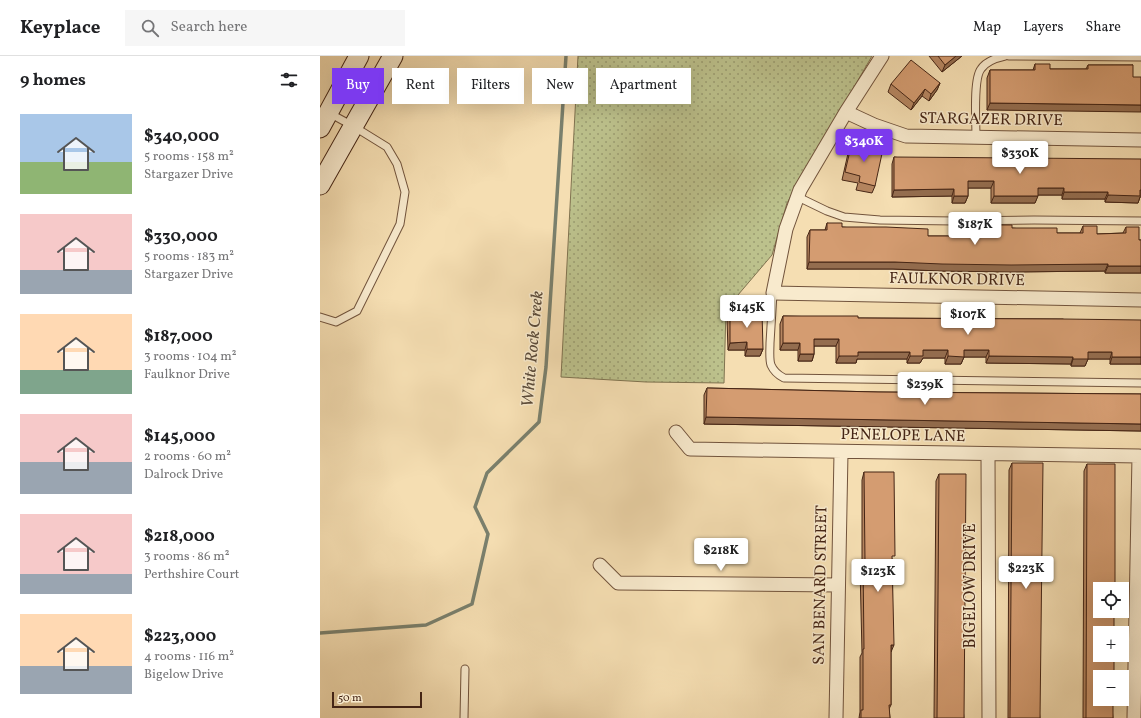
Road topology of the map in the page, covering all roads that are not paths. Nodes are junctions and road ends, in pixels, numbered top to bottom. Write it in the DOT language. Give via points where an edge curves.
graph roads {
  1 [pos="359,56"];
  2 [pos="393,56"];
  3 [pos="882,56"];
  4 [pos="1005,56"];
  5 [pos="1009,56"];
  6 [pos="1141,57"];
  7 [pos="846,112"];
  8 [pos="324,120"];
  9 [pos="354,126"];
  10 [pos="976,137"];
  11 [pos="1141,140"];
  12 [pos="320,185"];
  13 [pos="798,197"];
  14 [pos="1141,221"];
  15 [pos="773,293"];
  16 [pos="1141,300"];
  17 [pos="320,316"];
  18 [pos="1141,383"];
  19 [pos="676,432"];
  20 [pos="841,453"];
  21 [pos="988,454"];
  22 [pos="600,565"];
  23 [pos="838,585"];
  24 [pos="464,669"];
  25 [pos="464,718"];
  26 [pos="836,718"];
  27 [pos="989,718"];
  28 [pos="1134,718"];
  1 -- 8 [label="main road"];
  2 -- 9 [label="main road"];
  3 -- 7 [label="street"];
  4 -- 10 [label="lane" via="992,59 981,68 977,77"];
  5 -- 6 [label="lane"];
  7 -- 10 [label="street, STARGAZER DRIVE" via="906,136"];
  7 -- 13 [label="street"];
  8 -- 9 [label="lane"];
  9 -- 12 [label="main road"];
  9 -- 17 [label="lane" via="387,147 397,164 405,192 400,224 357,311 336,322"];
  10 -- 11 [label="street, STARGAZER DRIVE"];
  13 -- 14 [label="lane" via="844,217 880,220"];
  13 -- 15 [label="street" via="786,229"];
  15 -- 16 [label="street, FAULKNOR DRIVE"];
  15 -- 18 [label="lane" via="770,357 774,371 784,378"];
  19 -- 20 [label="street, PENELOPE LANE" via="690,450"];
  20 -- 21 [label="street, PENELOPE LANE"];
  20 -- 23 [label="street, SAN BENARD STREET"];
  21 -- 27 [label="street, BIGELOW DRIVE"];
  21 -- 28 [label="street, PENELOPE LANE" via="1139,456"];
  22 -- 23 [label="street" via="618,583"];
  23 -- 26 [label="street, SAN BENARD STREET"];
  24 -- 25 [label="lane"];
}
